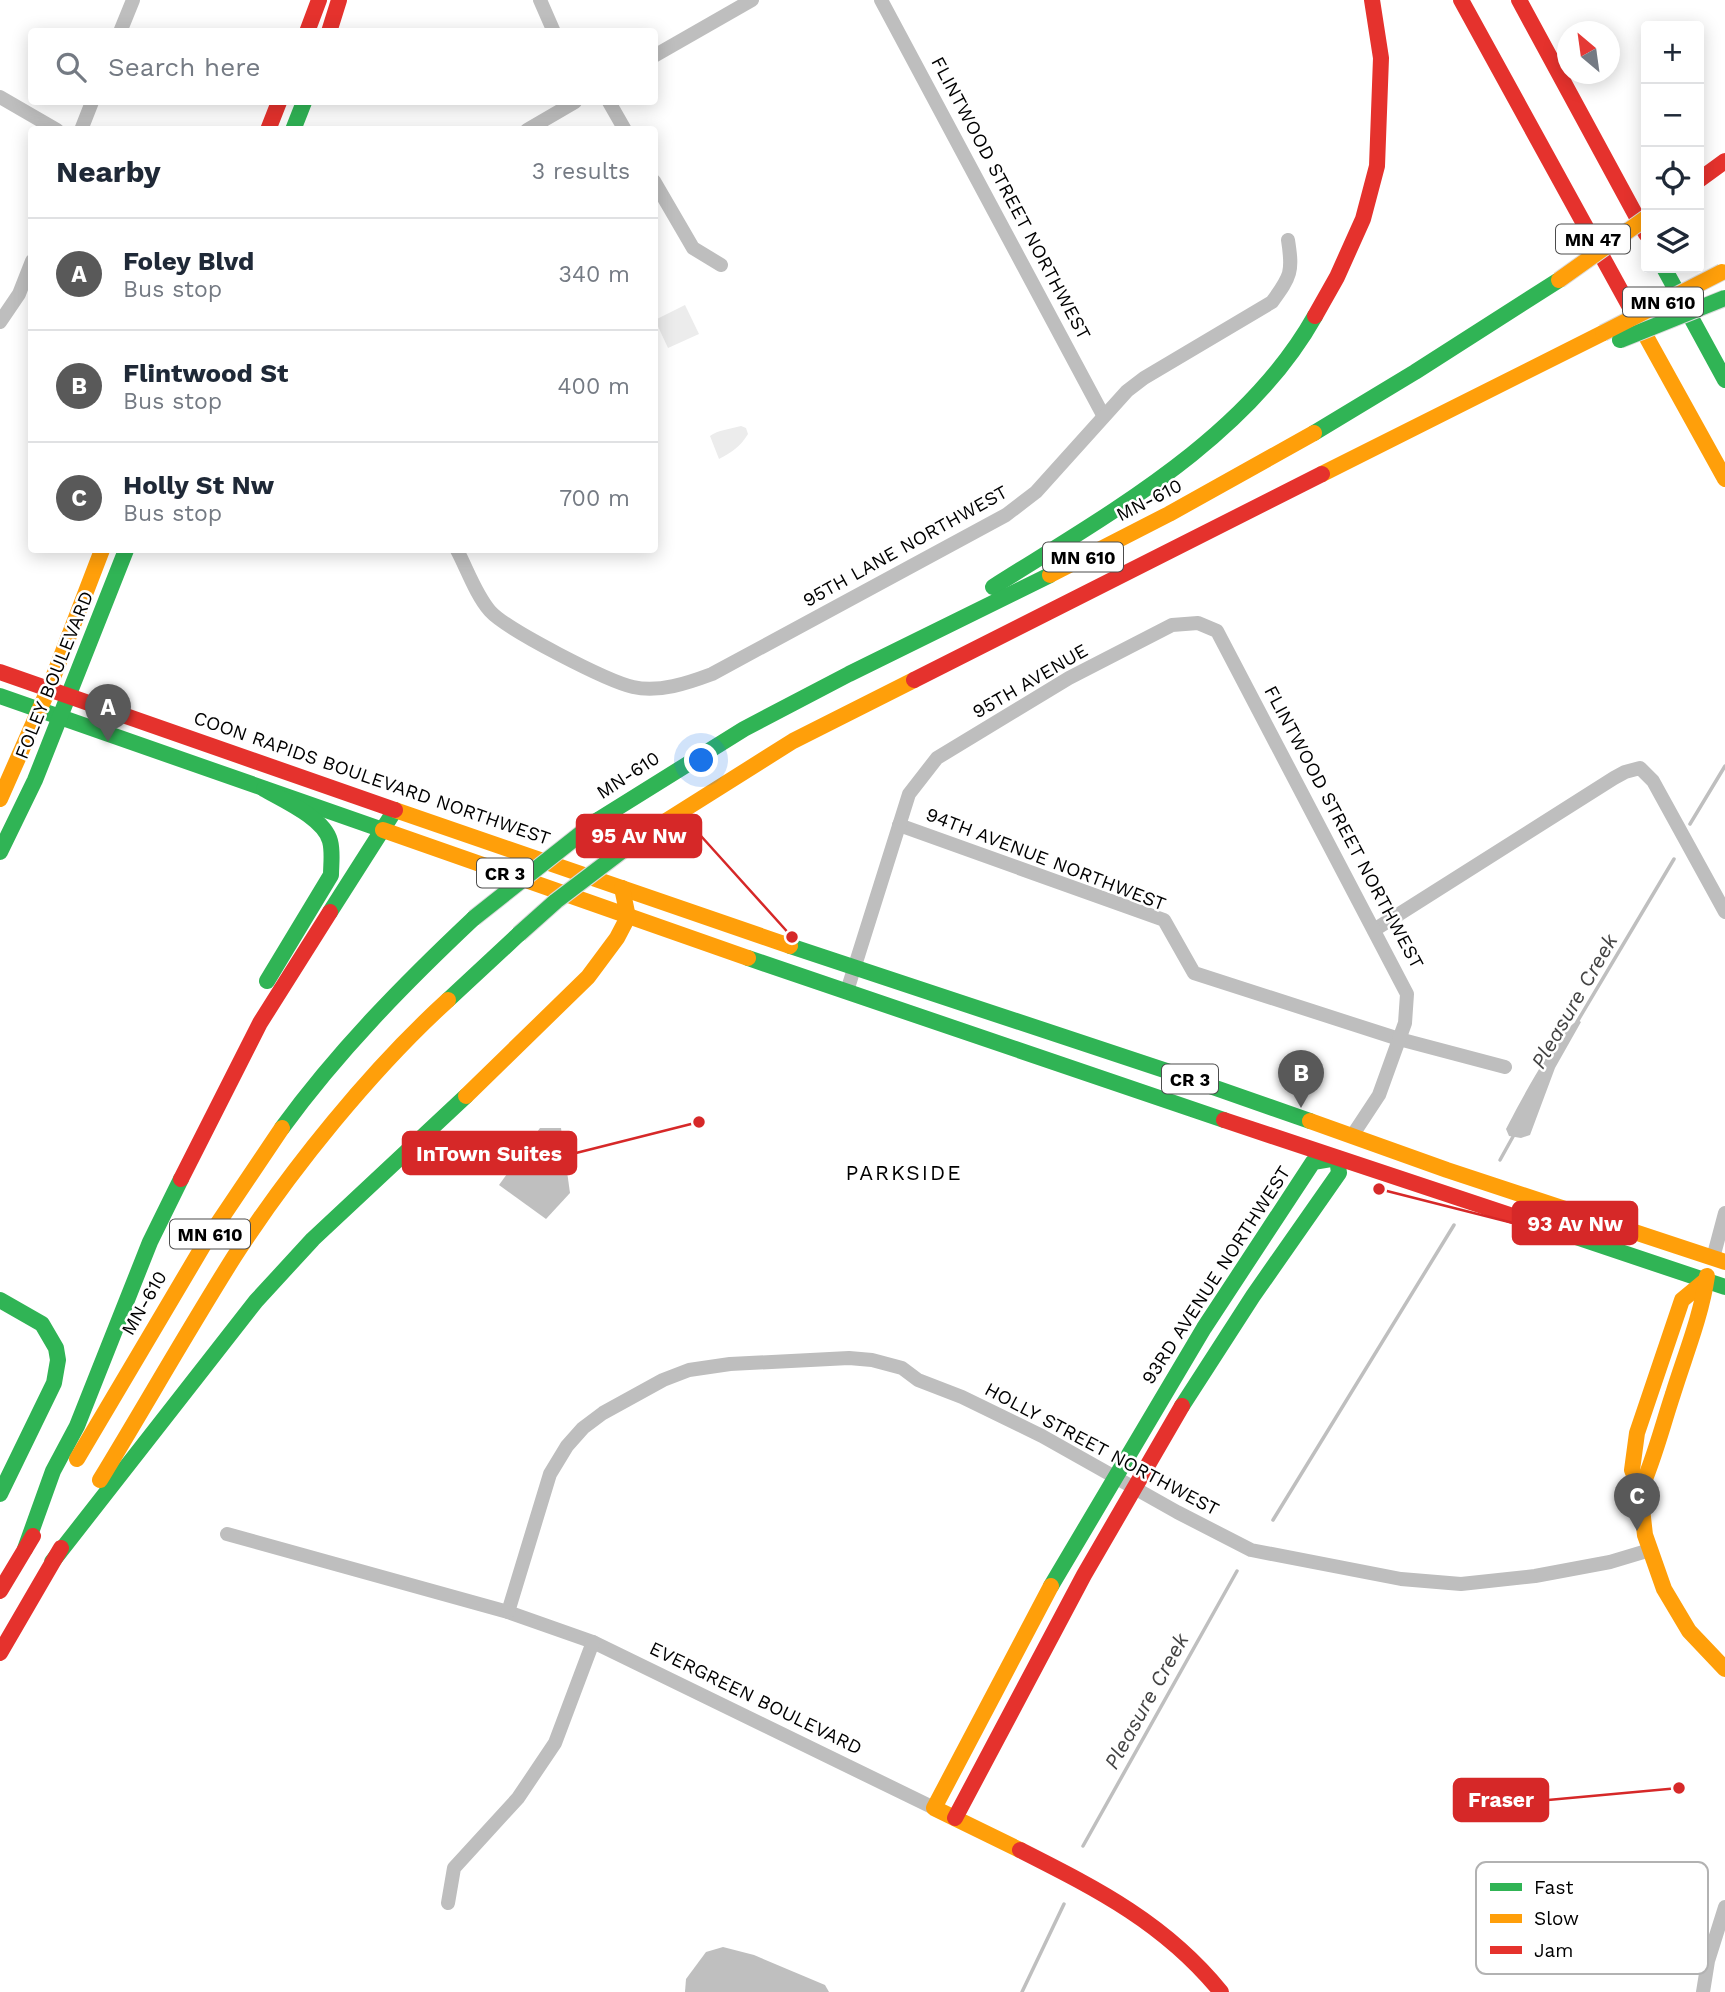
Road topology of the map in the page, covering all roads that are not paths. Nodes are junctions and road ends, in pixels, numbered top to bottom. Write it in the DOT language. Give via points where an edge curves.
graph roads {
  1 [pos="133,0"];
  2 [pos="319,0"];
  3 [pos="339,0"];
  4 [pos="540,0"];
  5 [pos="752,0"];
  6 [pos="881,0"];
  7 [pos="1372,0"];
  8 [pos="1461,0"];
  9 [pos="1519,0"];
  10 [pos="122,28"];
  11 [pos="308,28"];
  12 [pos="330,28"];
  13 [pos="552,28"];
  14 [pos="658,54"];
  15 [pos="0,97"];
  16 [pos="91,105"];
  17 [pos="278,105"];
  18 [pos="303,105"];
  19 [pos="570,105"];
  20 [pos="611,105"];
  21 [pos="50,126"];
  22 [pos="83,126"];
  23 [pos="270,126"];
  24 [pos="295,126"];
  25 [pos="534,126"];
  26 [pos="623,126"];
  27 [pos="1725,161"];
  28 [pos="1704,176"];
  29 [pos="658,188"];
  30 [pos="1641,222"];
  31 [pos="1641,225"];
  32 [pos="1289,240"];
  33 [pos="721,265"];
  34 [pos="28,271"];
  35 [pos="1724,272"];
  36 [pos="1669,273"];
  37 [pos="1669,273"];
  38 [pos="1725,298"];
  39 [pos="0,322"];
  40 [pos="1606,338"];
  41 [pos="1725,359"];
  42 [pos="1725,380"];
  43 [pos="1103,415"];
  44 [pos="1725,479"];
  45 [pos="101,553"];
  46 [pos="125,553"];
  47 [pos="459,553"];
  48 [pos="1217,631"];
  49 [pos="932,633"];
  50 [pos="0,672"];
  51 [pos="49,688"];
  52 [pos="69,695"];
  53 [pos="0,696"];
  54 [pos="39,708"];
  55 [pos="60,716"];
  56 [pos="264,789"];
  57 [pos="0,799"];
  58 [pos="395,810"];
  59 [pos="899,825"];
  60 [pos="383,830"];
  61 [pos="0,852"];
  62 [pos="622,888"];
  63 [pos="1725,912"];
  64 [pos="628,917"];
  65 [pos="1374,930"];
  66 [pos="854,968"];
  67 [pos="847,991"];
  68 [pos="1399,1039"];
  69 [pos="223,1059"];
  70 [pos="1505,1067"];
  71 [pos="190,1125"];
  72 [pos="1352,1136"];
  73 [pos="1337,1158"];
  74 [pos="1725,1213"];
  75 [pos="150,1242"];
  76 [pos="1719,1260"];
  77 [pos="1705,1281"];
  78 [pos="1725,1287"];
  79 [pos="0,1300"];
  80 [pos="1114,1476"];
  81 [pos="1135,1488"];
  82 [pos="1640,1491"];
  83 [pos="0,1494"];
  84 [pos="227,1534"];
  85 [pos="25,1549"];
  86 [pos="1650,1550"];
  87 [pos="52,1562"];
  88 [pos="0,1591"];
  89 [pos="508,1612"];
  90 [pos="593,1642"];
  91 [pos="0,1653"];
  92 [pos="1725,1669"];
  93 [pos="934,1808"];
  94 [pos="955,1818"];
  95 [pos="448,1903"];
  96 [pos="1725,1907"];
  97 [pos="1708,1961"];
  98 [pos="1706,1974"];
  99 [pos="1221,1992"];
  100 [pos="1703,1992"];
  1 -- 10 [label="street"];
  2 -- 11 [label="main road"];
  3 -- 12 [label="main road"];
  4 -- 13 [label="street"];
  5 -- 14 [label="street"];
  6 -- 43 [label="street, FLINTWOOD STREET NORTHWEST"];
  7 -- 49 [label="main road" via="1381,58 1377,166 1363,219 1304,336 1264,388 1203,444 1138,495 971,601"];
  8 -- 44 [label="main road, MN 47"];
  9 -- 31 [label="main road, MN 47"];
  15 -- 21 [label="street"];
  16 -- 22 [label="street"];
  17 -- 23 [label="main road"];
  18 -- 24 [label="main road"];
  19 -- 25 [label="street"];
  20 -- 26 [label="street"];
  27 -- 28 [label="main road"];
  29 -- 33 [label="street" via="693,247"];
  30 -- 49 [label="main road, MN-610 / MN 610, bridge" via="1457,347 1261,464"];
  32 -- 43 [label="street, 95TH LANE NORTHWEST" via="1292,265 1272,302 1144,378"];
  34 -- 39 [label="street" via="19,295"];
  35 -- 40 [label="main road, MN 610, bridge"];
  36 -- 41 [label="main road"];
  37 -- 42 [label="main road"];
  38 -- 40 [label="main road, bridge"];
  40 -- 87 [label="main road, MN 610, bridge" via="1539,363 793,740 639,838 556,901 422,1023 290,1178 235,1256"];
  43 -- 47 [label="street, 95TH LANE NORTHWEST" via="1036,492 1006,515 712,674 674,685 634,688 609,679 502,622 486,606"];
  45 -- 51 [label="main road, FOLEY BOULEVARD"];
  46 -- 52 [label="main road, FOLEY BOULEVARD"];
  48 -- 59 [label="street, 95TH AVENUE" via="1198,623 1172,625 1069,678 937,758 909,794"];
  48 -- 65 [label="street, FLINTWOOD STREET NORTHWEST"];
  49 -- 85 [label="main road, MN-610 / MN 610, bridge" via="743,730 598,820 474,918 383,1007 290,1117 205,1241"];
  50 -- 51 [label="main road, COON RAPIDS BOULEVARD NORTHWEST / CR 3"];
  51 -- 52 [label="main road, COON RAPIDS BOULEVARD NORTHWEST / CR 3"];
  51 -- 54 [label="main road, FOLEY BOULEVARD"];
  52 -- 55 [label="main road, FOLEY BOULEVARD"];
  52 -- 58 [label="main road, COON RAPIDS BOULEVARD NORTHWEST / CR 3"];
  53 -- 54 [label="main road, CR 3"];
  54 -- 55 [label="main road, CR 3"];
  54 -- 57 [label="main road, FOLEY BOULEVARD"];
  55 -- 56 [label="main road, CR 3"];
  55 -- 61 [label="main road, FOLEY BOULEVARD"];
  56 -- 60 [label="main road, CR 3"];
  56 -- 69 [label="main road" via="327,833 331,876"];
  58 -- 60 [label="main road"];
  58 -- 62 [label="main road, COON RAPIDS BOULEVARD NORTHWEST / CR 3"];
  59 -- 66 [label="street, 94TH AVENUE NORTHWEST"];
  59 -- 68 [label="street, 94TH AVENUE NORTHWEST" via="1164,920 1194,973"];
  60 -- 64 [label="main road, CR 3"];
  60 -- 75 [label="main road" via="260,1023"];
  62 -- 64 [label="main road"];
  62 -- 66 [label="main road, COON RAPIDS BOULEVARD NORTHWEST / CR 3"];
  63 -- 65 [label="street" via="1653,781 1640,768 1614,778"];
  64 -- 67 [label="main road, CR 3"];
  64 -- 87 [label="main road" via="588,977 313,1239 256,1301"];
  65 -- 68 [label="street, FLINTWOOD STREET NORTHWEST" via="1407,994"];
  66 -- 67 [label="street, 94TH AVENUE NORTHWEST"];
  66 -- 72 [label="main road, COON RAPIDS BOULEVARD NORTHWEST / CR 3"];
  67 -- 73 [label="main road, CR 3"];
  68 -- 70 [label="street, 94TH AVENUE NORTHWEST"];
  68 -- 72 [label="street, FLINTWOOD STREET NORTHWEST" via="1379,1095"];
  71 -- 75 [label="main road"];
  72 -- 73 [label="main road, FLINTWOOD STREET NORTHWEST"];
  72 -- 76 [label="main road, COON RAPIDS BOULEVARD NORTHWEST / CR 3"];
  73 -- 77 [label="main road, CR 3"];
  73 -- 80 [label="main road, 93RD AVENUE NORTHWEST" via="1313,1163"];
  73 -- 81 [label="main road" via="1339,1172 1223,1340"];
  74 -- 76 [label="street"];
  75 -- 85 [label="main road"];
  76 -- 77 [label="main road"];
  77 -- 78 [label="main road, CR 3"];
  77 -- 82 [label="main road" via="1703,1304"];
  77 -- 82 [label="main road" via="1682,1300 1649,1391 1632,1470"];
  79 -- 83 [label="main road" via="42,1324 58,1360 54,1383"];
  80 -- 81 [label="street, HOLLY STREET NORTHWEST"];
  80 -- 89 [label="street, HOLLY STREET NORTHWEST" via="902,1368 872,1360 689,1370 603,1413 569,1442 545,1488"];
  80 -- 93 [label="main road, 93RD AVENUE NORTHWEST" via="1035,1613"];
  81 -- 86 [label="street, HOLLY STREET NORTHWEST" via="1251,1550 1401,1579 1461,1584 1535,1576"];
  81 -- 94 [label="main road" via="1032,1666"];
  82 -- 86 [label="main road"];
  84 -- 89 [label="street, EVERGREEN BOULEVARD"];
  85 -- 88 [label="main road, MN-610 / MN 610"];
  86 -- 92 [label="main road" via="1664,1589 1689,1631"];
  87 -- 91 [label="main road, MN 610"];
  89 -- 90 [label="street, EVERGREEN BOULEVARD"];
  90 -- 93 [label="street, EVERGREEN BOULEVARD"];
  90 -- 95 [label="street" via="555,1744 519,1798 454,1868"];
  93 -- 94 [label="main road, EVERGREEN BOULEVARD"];
  94 -- 99 [label="main road, EVERGREEN BOULEVARD" via="1131,1908 1187,1954"];
  96 -- 97 [label="street"];
  98 -- 100 [label="street"];
}
